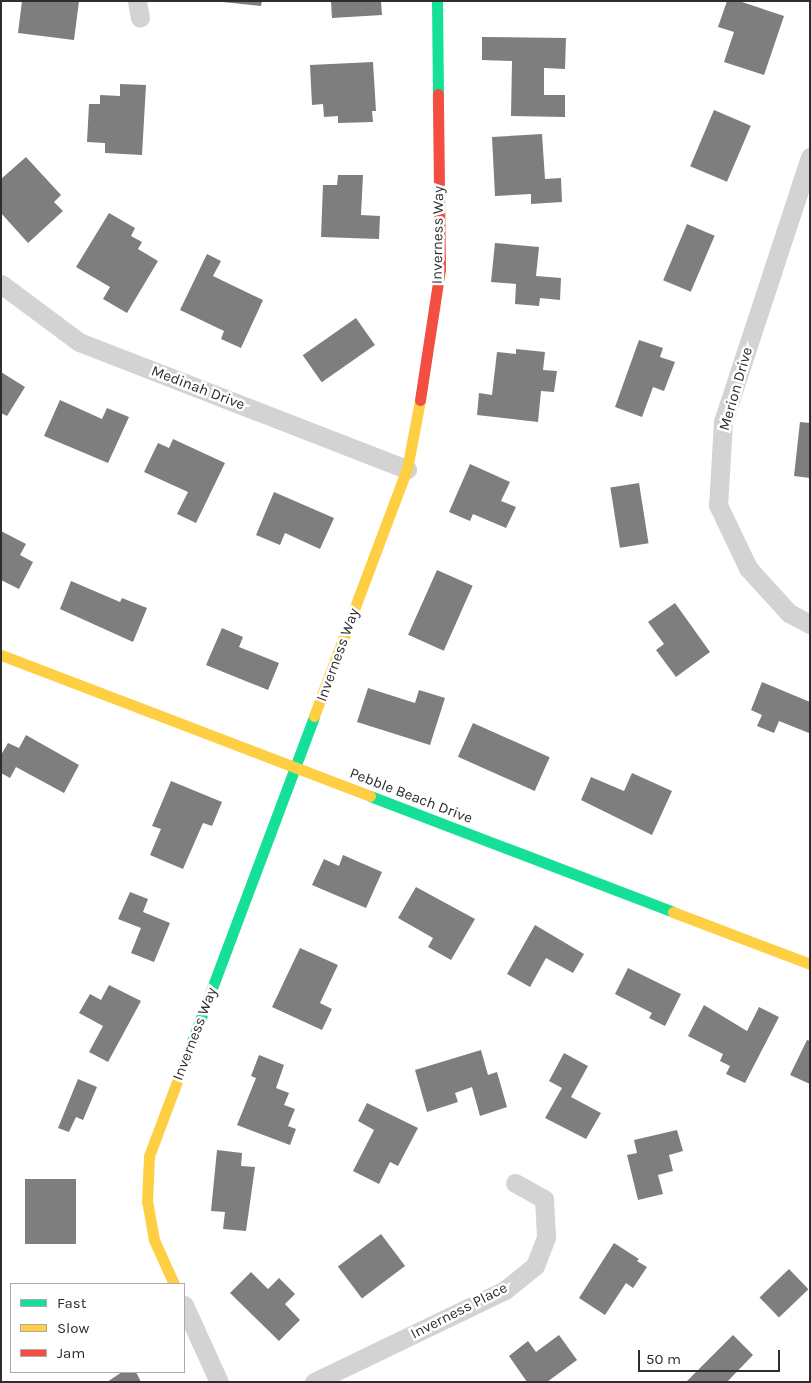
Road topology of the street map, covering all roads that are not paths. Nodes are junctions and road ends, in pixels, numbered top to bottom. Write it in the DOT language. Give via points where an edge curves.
graph roads {
  1 [pos="437,1"];
  2 [pos="810,157"];
  3 [pos="1,284"];
  4 [pos="407,469"];
  5 [pos="810,624"];
  6 [pos="1,655"];
  7 [pos="296,768"];
  8 [pos="810,964"];
  9 [pos="515,1183"];
  10 [pos="174,1283"];
  11 [pos="185,1307"];
  12 [pos="219,1382"];
  13 [pos="314,1382"];
  1 -- 4 [label="street, Inverness Way" via="440,269 424,387"];
  2 -- 5 [label="street, Merion Drive" via="723,422 718,505 748,568 789,613"];
  3 -- 4 [label="street, Medinah Drive" via="79,342"];
  4 -- 7 [label="street, Inverness Way"];
  6 -- 7 [label="street, Pebble Beach Drive"];
  7 -- 8 [label="street, Pebble Beach Drive"];
  7 -- 10 [label="street, Inverness Way" via="149,1156 147,1202 154,1240"];
  9 -- 13 [label="street, Inverness Place" via="544,1198 546,1237 535,1266 505,1290"];
  11 -- 12 [label="street"];
}
